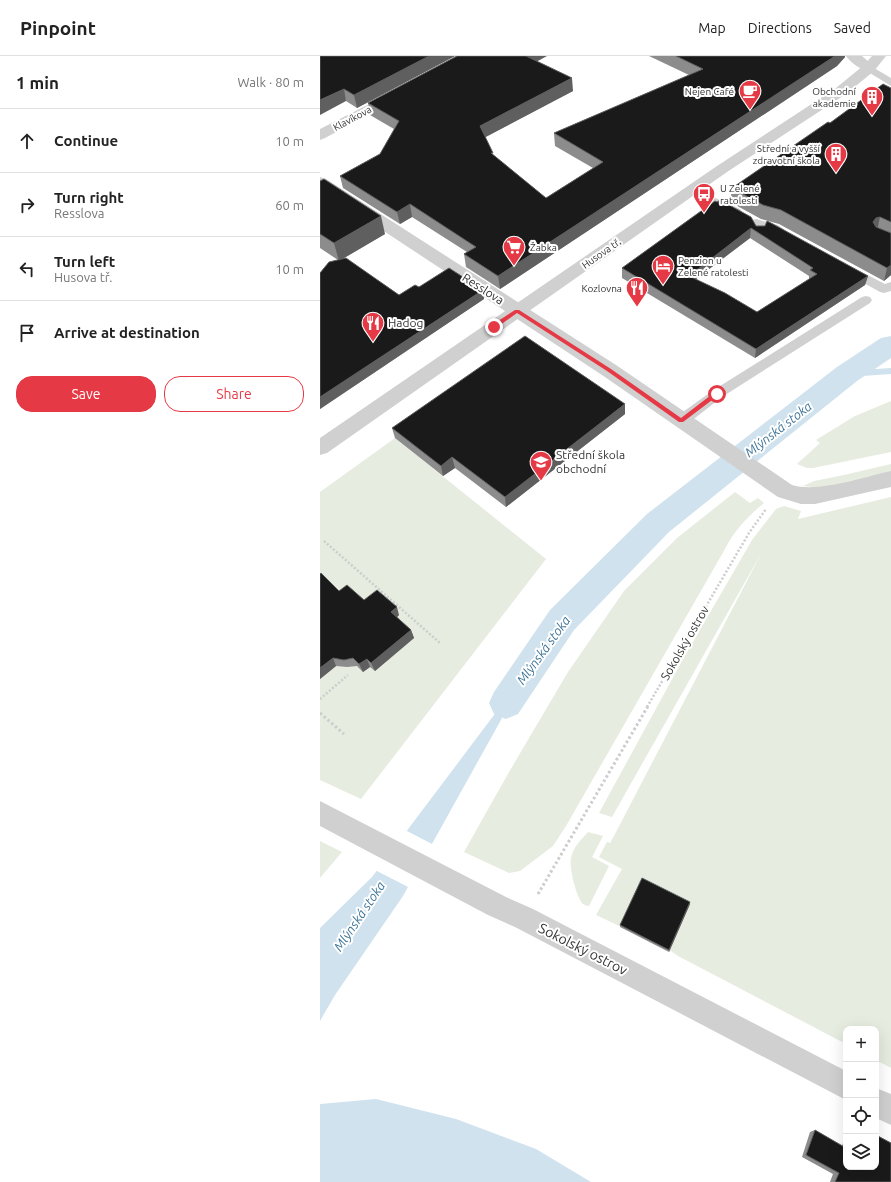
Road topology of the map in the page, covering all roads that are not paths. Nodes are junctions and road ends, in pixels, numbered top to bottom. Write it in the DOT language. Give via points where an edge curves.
graph roads {
  1 [pos="853,56"];
  2 [pos="879,56"];
  3 [pos="869,68"];
  4 [pos="891,84"];
  5 [pos="410,86"];
  6 [pos="320,134"];
  7 [pos="320,182"];
  8 [pos="691,191"];
  9 [pos="795,240"];
  10 [pos="836,262"];
  11 [pos="891,286"];
  12 [pos="866,300"];
  13 [pos="517,311"];
  14 [pos="681,421"];
  15 [pos="320,448"];
  16 [pos="891,479"];
  17 [pos="320,813"];
  18 [pos="843,1084"];
  19 [pos="879,1104"];
  20 [pos="891,1110"];
  1 -- 3 [label="street"];
  2 -- 3 [label="street, Husova tř."];
  3 -- 4 [label="lane"];
  3 -- 8 [label="street, Husova tř." via="841,91"];
  5 -- 6 [label="street, Klavíkova"];
  7 -- 13 [label="street, Resslova"];
  8 -- 9 [label="lane" via="720,204 758,227 774,228"];
  8 -- 13 [label="street, Husova tř."];
  10 -- 11 [label="lane" via="884,289"];
  12 -- 14 [label="lane" via="717,394"];
  13 -- 14 [label="street, Resslova" via="609,370"];
  13 -- 15 [label="street, Husova tř."];
  14 -- 16 [label="street, Resslova" via="779,487 802,496 815,496"];
  17 -- 18 [label="street, Sokolský ostrov"];
  19 -- 20 [label="street"];
}
